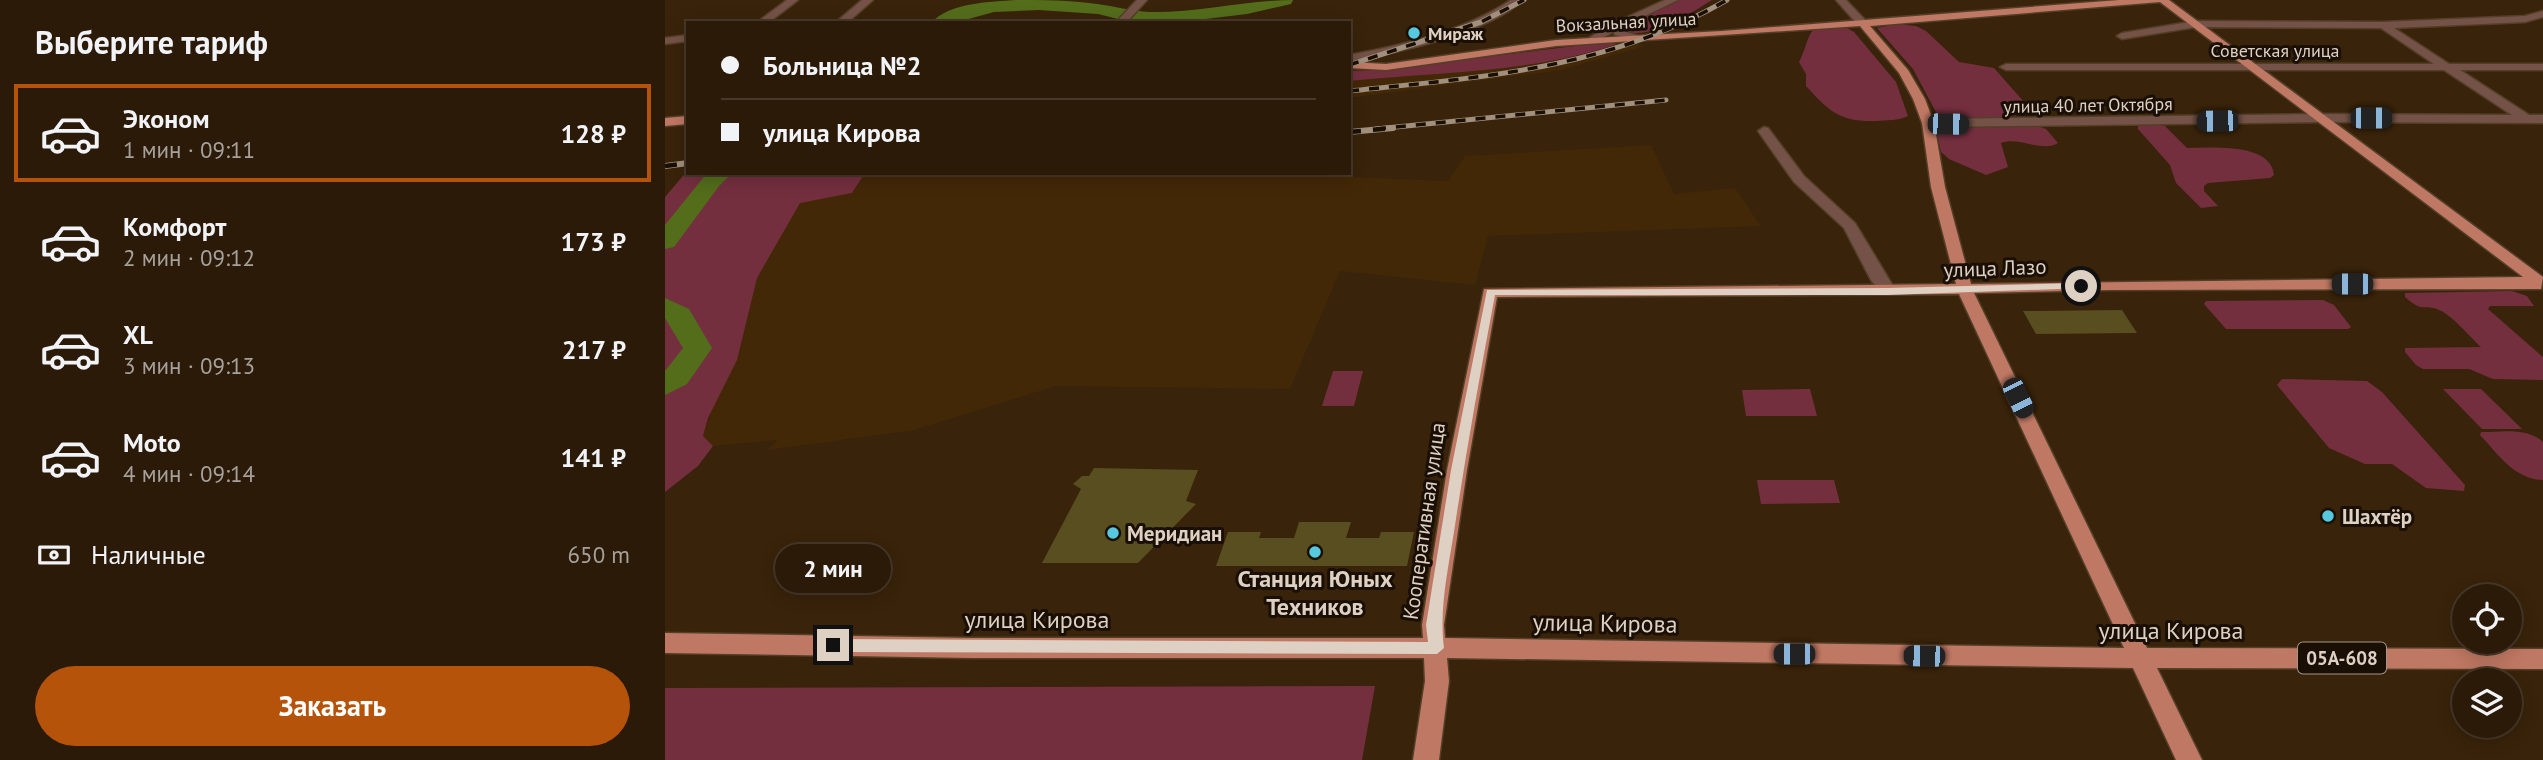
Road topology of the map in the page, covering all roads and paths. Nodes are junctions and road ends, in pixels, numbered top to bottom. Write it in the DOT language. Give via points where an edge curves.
graph roads {
  1 [pos="793,0"];
  2 [pos="868,0"];
  3 [pos="1518,0"];
  4 [pos="1673,0"];
  5 [pos="1841,0"];
  6 [pos="2157,0"];
  7 [pos="2163,0"];
  8 [pos="1138,4"];
  9 [pos="2543,14"];
  10 [pos="764,21"];
  11 [pos="842,21"];
  12 [pos="1121,21"];
  13 [pos="1863,23"];
  14 [pos="2196,24"];
  15 [pos="2383,25"];
  16 [pos="1616,26"];
  17 [pos="2122,36"];
  18 [pos="686,38"];
  19 [pos="1635,38"];
  20 [pos="665,41"];
  21 [pos="1589,41"];
  22 [pos="1351,58"];
  23 [pos="1351,65"];
  24 [pos="2006,67"];
  25 [pos="2255,67"];
  26 [pos="2543,67"];
  27 [pos="2448,68"];
  28 [pos="2319,118"];
  29 [pos="2527,119"];
  30 [pos="2543,119"];
  31 [pos="686,120"];
  32 [pos="665,122"];
  33 [pos="1928,123"];
  34 [pos="1764,131"];
  35 [pos="2542,284"];
  36 [pos="1965,290"];
  37 [pos="1490,292"];
  38 [pos="1888,292"];
  39 [pos="665,643"];
  40 [pos="1437,648"];
  41 [pos="2141,658"];
  42 [pos="2543,659"];
  43 [pos="1426,760"];
  44 [pos="2189,760"];
  1 -- 10 [label="street"];
  2 -- 11 [label="street"];
  3 -- 22 [label="street" via="1415,43"];
  4 -- 16 [label="street"];
  5 -- 13 [label="street"];
  6 -- 13 [label="main road, Вокзальная улица"];
  7 -- 14 [label="main road"];
  8 -- 12 [label="street"];
  9 -- 15 [label="street" via="2525,19"];
  13 -- 19 [label="main road, Вокзальная улица"];
  13 -- 33 [label="main road" via="1904,72"];
  14 -- 15 [label="street"];
  14 -- 17 [label="street"];
  14 -- 25 [label="main road"];
  15 -- 27 [label="street"];
  16 -- 19 [label="street" via="1619,33"];
  16 -- 21 [label="street"];
  18 -- 20 [label="street"];
  19 -- 21 [label="main road, Вокзальная улица"];
  21 -- 23 [label="main road, Вокзальная улица" via="1386,67"];
  24 -- 25 [label="street, Советская улица"];
  25 -- 27 [label="street, Советская улица"];
  25 -- 28 [label="main road"];
  26 -- 27 [label="street, Советская улица"];
  27 -- 29 [label="street"];
  28 -- 29 [label="street, улица 40 лет Октября"];
  28 -- 33 [label="street, улица 40 лет Октября"];
  28 -- 35 [label="main road"];
  29 -- 30 [label="street, улица 40 лет Октября"];
  31 -- 32 [label="main road"];
  33 -- 36 [label="main road" via="1938,187"];
  34 -- 38 [label="street" via="1799,179 1850,226"];
  35 -- 36 [label="main road, улица Лазо" via="2109,285"];
  36 -- 38 [label="main road, улица Лазо"];
  36 -- 41 [label="main road"];
  37 -- 38 [label="main road, улица Лазо"];
  37 -- 40 [label="main road, Кооперативная улица" via="1433,625"];
  39 -- 40 [label="main road, улица Кирова / 05А-608"];
  40 -- 41 [label="main road, улица Кирова / 05А-608"];
  40 -- 43 [label="main road, Кооперативная улица"];
  41 -- 42 [label="main road, улица Кирова / 05А-608"];
  41 -- 44 [label="main road"];
}
